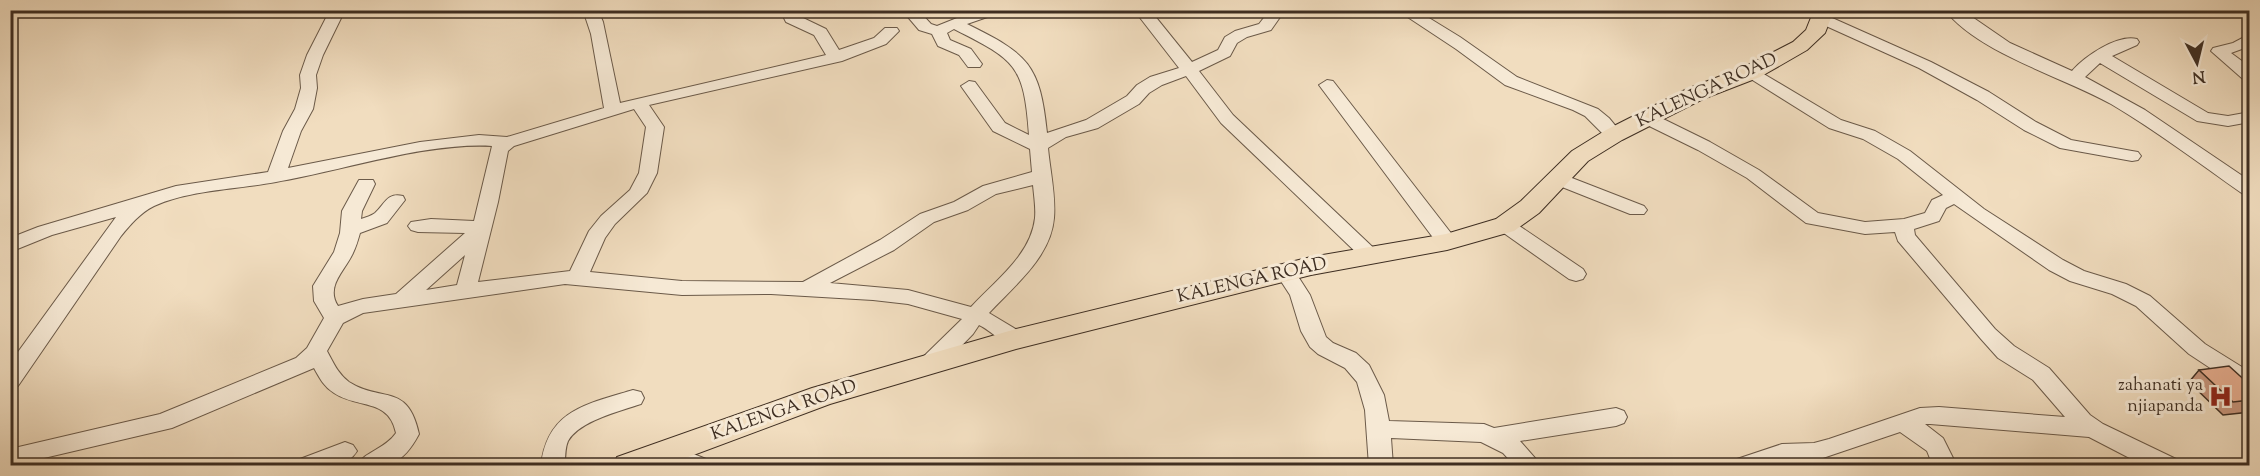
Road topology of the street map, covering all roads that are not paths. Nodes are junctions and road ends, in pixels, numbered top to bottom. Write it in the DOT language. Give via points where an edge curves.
graph roads {
  1 [pos="338,10"];
  2 [pos="590,10"];
  3 [pos="788,10"];
  4 [pos="909,10"];
  5 [pos="994,10"];
  6 [pos="1141,10"];
  7 [pos="1952,10"];
  8 [pos="1276,11"];
  9 [pos="1408,11"];
  10 [pos="1823,14"];
  11 [pos="946,27"];
  12 [pos="891,32"];
  13 [pos="2250,39"];
  14 [pos="2131,42"];
  15 [pos="2098,55"];
  16 [pos="836,58"];
  17 [pos="974,64"];
  18 [pos="1189,70"];
  19 [pos="1752,72"];
  20 [pos="2250,75"];
  21 [pos="2075,79"];
  22 [pos="1327,85"];
  23 [pos="969,86"];
  24 [pos="638,102"];
  25 [pos="613,109"];
  26 [pos="1645,117"];
  27 [pos="2250,117"];
  28 [pos="1614,135"];
  29 [pos="508,142"];
  30 [pos="1038,146"];
  31 [pos="2132,156"];
  32 [pos="1041,176"];
  33 [pos="274,177"];
  34 [pos="1559,179"];
  35 [pos="366,184"];
  36 [pos="2250,190"];
  37 [pos="1956,196"];
  38 [pos="396,200"];
  39 [pos="147,202"];
  40 [pos="1637,210"];
  41 [pos="1505,225"];
  42 [pos="1904,225"];
  43 [pos="63,226"];
  44 [pos="418,226"];
  45 [pos="350,230"];
  46 [pos="481,230"];
  47 [pos="10,231"];
  48 [pos="1448,242"];
  49 [pos="10,246"];
  50 [pos="1370,254"];
  51 [pos="1285,272"];
  52 [pos="1576,274"];
  53 [pos="577,278"];
  54 [pos="805,290"];
  55 [pos="465,292"];
  56 [pos="402,300"];
  57 [pos="975,315"];
  58 [pos="335,318"];
  59 [pos="1016,339"];
  60 [pos="316,351"];
  61 [pos="929,365"];
  62 [pos="10,380"];
  63 [pos="2250,383"];
  64 [pos="633,398"];
  65 [pos="1616,417"];
  66 [pos="1900,423"];
  67 [pos="1380,429"];
  68 [pos="2095,430"];
  69 [pos="1495,436"];
  70 [pos="345,451"];
  71 [pos="666,452"];
  72 [pos="10,458"];
  73 [pos="308,465"];
  74 [pos="368,465"];
  75 [pos="553,465"];
  76 [pos="628,465"];
  77 [pos="698,465"];
  78 [pos="1381,465"];
  79 [pos="1530,465"];
  80 [pos="1745,465"];
  81 [pos="1945,465"];
  82 [pos="2168,465"];
  1 -- 33 [label="street" via="315,55 304,109"];
  2 -- 25 [label="street" via="599,26"];
  3 -- 16 [label="street" via="792,19 820,32"];
  4 -- 11 [label="street" via="925,27"];
  5 -- 11 [label="street"];
  6 -- 18 [label="street"];
  7 -- 21 [label="street" via="2009,51"];
  8 -- 18 [label="street" via="1265,27 1236,36 1224,53"];
  9 -- 28 [label="street" via="1514,82 1594,113"];
  10 -- 19 [label="main road, KALENGA ROAD" via="1815,33 1800,46"];
  10 -- 31 [label="street" via="1926,65 2058,140"];
  11 -- 17 [label="street" via="944,43 965,52"];
  11 -- 30 [label="street" via="1002,47 1017,60 1032,90"];
  12 -- 16 [label="street" via="880,41"];
  13 -- 20 [label="street" via="2219,51"];
  14 -- 15 [label="street"];
  15 -- 21 [label="street"];
  15 -- 27 [label="street" via="2198,115 2228,121"];
  16 -- 24 [label="street"];
  18 -- 30 [label="street" via="1156,81 1092,124 1059,134"];
  18 -- 50 [label="street" via="1227,119"];
  19 -- 26 [label="main road, KALENGA ROAD"];
  19 -- 37 [label="street" via="1835,124 1869,135 1904,155"];
  21 -- 36 [label="street" via="2139,114"];
  22 -- 48 [label="street"];
  23 -- 30 [label="street" via="999,127"];
  24 -- 25 [label="street"];
  24 -- 53 [label="street" via="655,127 648,172 638,193 608,220 596,237"];
  25 -- 29 [label="street"];
  26 -- 28 [label="main road, KALENGA ROAD"];
  26 -- 42 [label="street" via="1753,174 1813,219 1865,228"];
  28 -- 34 [label="main road, KALENGA ROAD" via="1580,156"];
  29 -- 33 [label="street" via="479,140 420,147"];
  29 -- 46 [label="street" via="498,153"];
  30 -- 32 [label="street"];
  32 -- 54 [label="street" via="990,190 969,203 927,218"];
  32 -- 57 [label="street" via="1045,217 1040,238 1031,255"];
  33 -- 39 [label="street" via="199,188"];
  34 -- 40 [label="street"];
  34 -- 41 [label="main road, KALENGA ROAD"];
  35 -- 45 [label="street" via="352,211"];
  37 -- 42 [label="street" via="1939,204 1932,217"];
  37 -- 63 [label="street" via="2056,265 2143,301 2198,349"];
  38 -- 45 [label="street" via="381,219"];
  39 -- 43 [label="street"];
  39 -- 62 [label="street" via="127,216 114,232"];
  41 -- 48 [label="main road, KALENGA ROAD"];
  41 -- 52 [label="street"];
  42 -- 68 [label="street" via="1910,243 1988,334 2006,352 2033,368"];
  43 -- 47 [label="street"];
  43 -- 49 [label="street"];
  44 -- 46 [label="street"];
  45 -- 58 [label="street" via="344,252 322,293"];
  46 -- 55 [label="street"];
  46 -- 56 [label="street"];
  48 -- 50 [label="main road, KALENGA ROAD"];
  50 -- 51 [label="main road, KALENGA ROAD"];
  51 -- 59 [label="main road, KALENGA ROAD"];
  51 -- 67 [label="street" via="1300,293 1310,330 1318,343 1348,358 1363,372"];
  53 -- 54 [label="street" via="682,288"];
  53 -- 55 [label="street"];
  54 -- 57 [label="street" via="908,297"];
  55 -- 56 [label="street"];
  56 -- 58 [label="street" via="348,310"];
  57 -- 59 [label="street"];
  57 -- 61 [label="street"];
  58 -- 60 [label="street"];
  59 -- 61 [label="main road, KALENGA ROAD"];
  60 -- 72 [label="street" via="304,364 164,422"];
  60 -- 74 [label="street" via="333,380 347,391 395,406 407,423 408,434 401,445"];
  61 -- 71 [label="main road, KALENGA ROAD" via="822,396"];
  64 -- 75 [label="street" via="589,415 564,430 557,440"];
  65 -- 69 [label="street"];
  66 -- 68 [label="street" via="1937,414 1977,420 2058,423"];
  66 -- 80 [label="street" via="1814,452 1782,453"];
  66 -- 81 [label="street" via="1932,441"];
  67 -- 69 [label="street"];
  67 -- 78 [label="street"];
  68 -- 82 [label="street"];
  69 -- 79 [label="street"];
  70 -- 73 [label="street"];
  71 -- 76 [label="main road, KALENGA ROAD"];
  71 -- 77 [label="street"];
}
